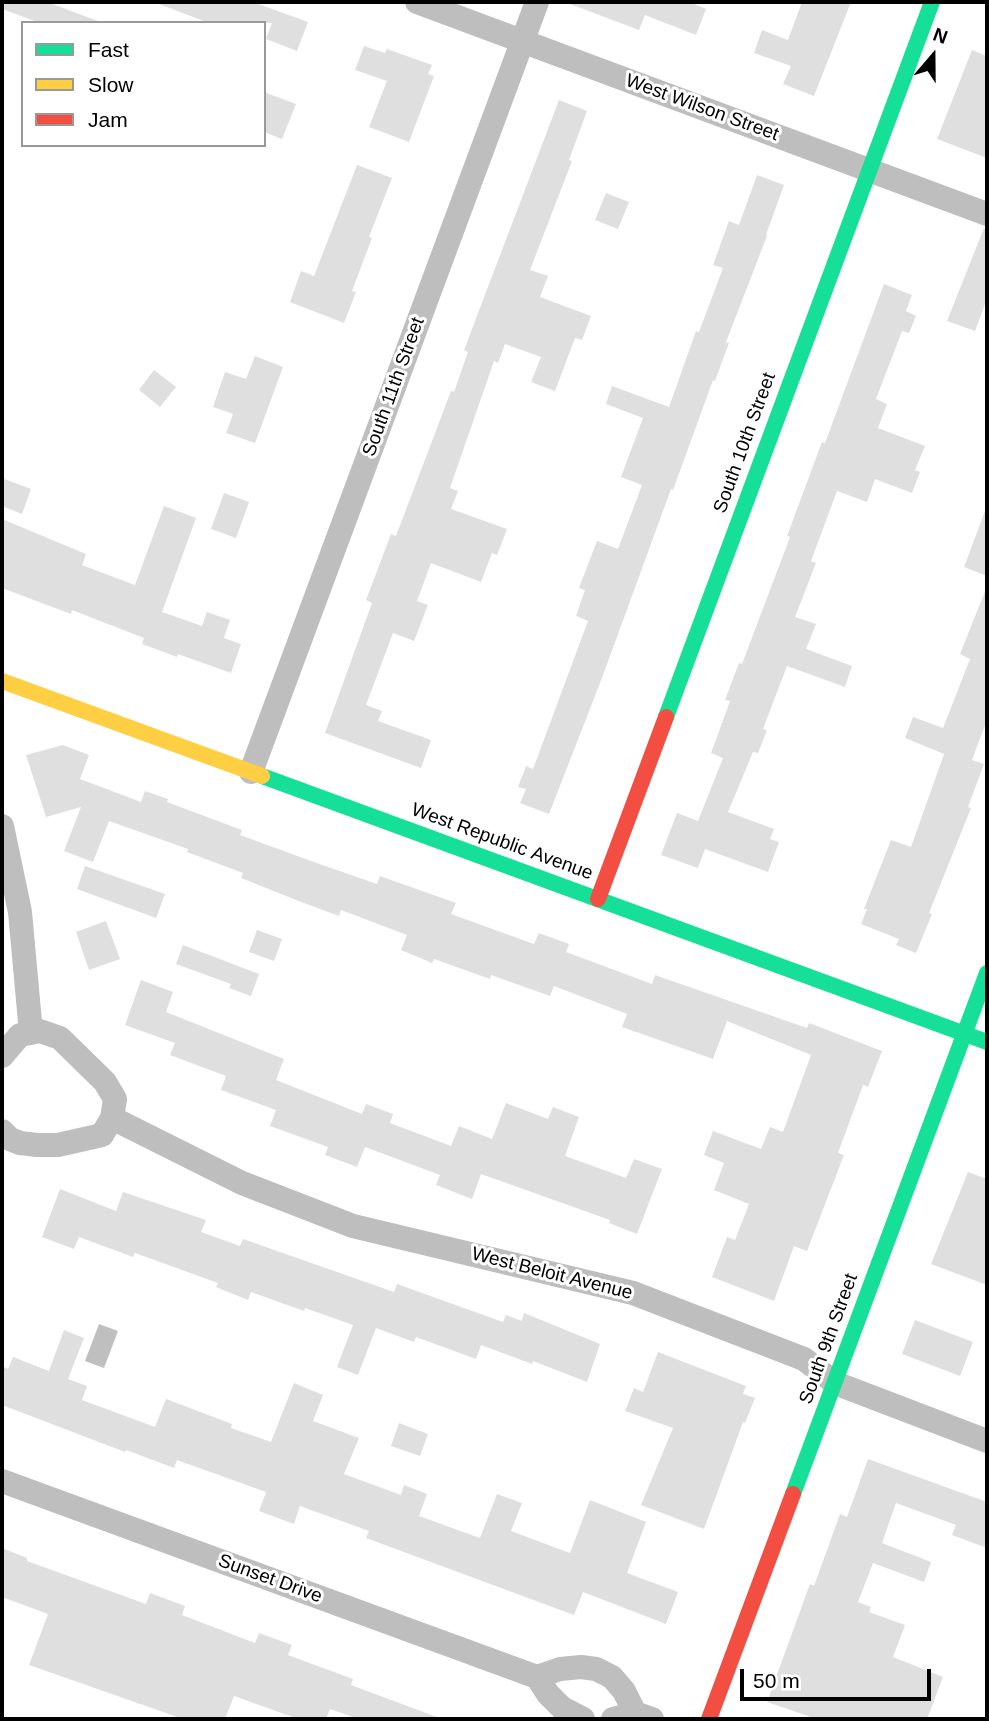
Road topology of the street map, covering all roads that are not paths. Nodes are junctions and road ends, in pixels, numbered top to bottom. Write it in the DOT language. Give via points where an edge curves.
graph roads {
  1 [pos="417,2"];
  2 [pos="537,2"];
  3 [pos="932,2"];
  4 [pos="523,41"];
  5 [pos="869,170"];
  6 [pos="987,214"];
  7 [pos="2,681"];
  8 [pos="251,772"];
  9 [pos="2,826"];
  10 [pos="598,899"];
  11 [pos="987,973"];
  12 [pos="31,1033"];
  13 [pos="965,1034"];
  14 [pos="987,1042"];
  15 [pos="2,1056"];
  16 [pos="113,1118"];
  17 [pos="4,1138"];
  18 [pos="835,1383"];
  19 [pos="987,1441"];
  20 [pos="2,1481"];
  21 [pos="537,1677"];
  22 [pos="633,1717"];
  23 [pos="583,1719"];
  24 [pos="709,1719"];
  1 -- 4 [label="street, West Wilson Street"];
  2 -- 4 [label="street, South 11th Street"];
  3 -- 5 [label="street, South 10th Street"];
  4 -- 5 [label="street, West Wilson Street"];
  4 -- 8 [label="street, South 11th Street"];
  5 -- 6 [label="street, West Wilson Street"];
  5 -- 10 [label="street, South 10th Street"];
  7 -- 8 [label="street, West Republic Avenue"];
  8 -- 10 [label="street, West Republic Avenue"];
  9 -- 12 [label="street" via="20,912"];
  10 -- 13 [label="street, West Republic Avenue"];
  11 -- 13 [label="street, South 9th Street"];
  12 -- 15 [label="street" via="20,1035"];
  12 -- 16 [label="street" via="40,1031 60,1038 104,1082 114,1099"];
  13 -- 14 [label="street, West Republic Avenue"];
  13 -- 18 [label="street, South 9th Street"];
  16 -- 17 [label="street" via="102,1135 58,1145"];
  16 -- 18 [label="street, West Beloit Avenue" via="242,1183 353,1226 634,1293 804,1359"];
  18 -- 19 [label="street, West Beloit Avenue"];
  18 -- 24 [label="street, South 9th Street"];
  20 -- 21 [label="street, Sunset Drive"];
  21 -- 22 [label="street" via="560,1669 596,1669 612,1677 624,1692"];
  21 -- 23 [label="street" via="562,1708"];
}
